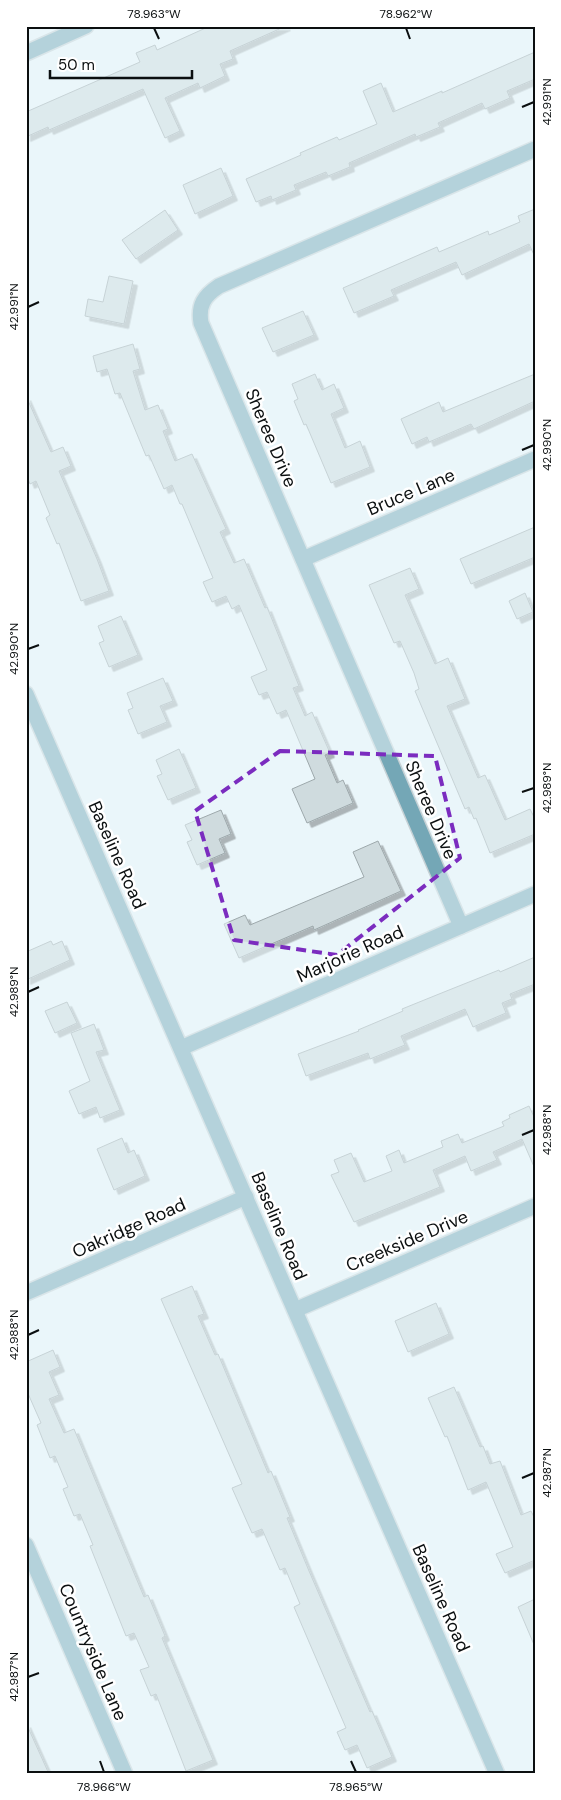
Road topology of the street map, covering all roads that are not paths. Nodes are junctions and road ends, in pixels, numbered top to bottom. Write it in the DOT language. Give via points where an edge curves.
graph roads {
  1 [pos="77,28"];
  2 [pos="26,52"];
  3 [pos="535,149"];
  4 [pos="535,459"];
  5 [pos="303,559"];
  6 [pos="26,694"];
  7 [pos="535,894"];
  8 [pos="461,926"];
  9 [pos="181,1048"];
  10 [pos="246,1198"];
  11 [pos="535,1206"];
  12 [pos="26,1293"];
  13 [pos="295,1310"];
  14 [pos="26,1545"];
  15 [pos="124,1774"];
  16 [pos="497,1774"];
  1 -- 2 [label="street"];
  3 -- 5 [label="street, Sheree Drive" via="218,286 202,302 201,323"];
  4 -- 5 [label="street, Bruce Lane"];
  5 -- 8 [label="street, Sheree Drive"];
  6 -- 9 [label="street, Baseline Road"];
  7 -- 8 [label="street, Marjorie Road"];
  8 -- 9 [label="street, Marjorie Road"];
  9 -- 10 [label="street, Baseline Road"];
  10 -- 12 [label="street, Oakridge Road"];
  10 -- 13 [label="street, Baseline Road"];
  11 -- 13 [label="street, Creekside Drive"];
  13 -- 16 [label="street, Baseline Road"];
  14 -- 15 [label="street, Countryside Lane"];
}
